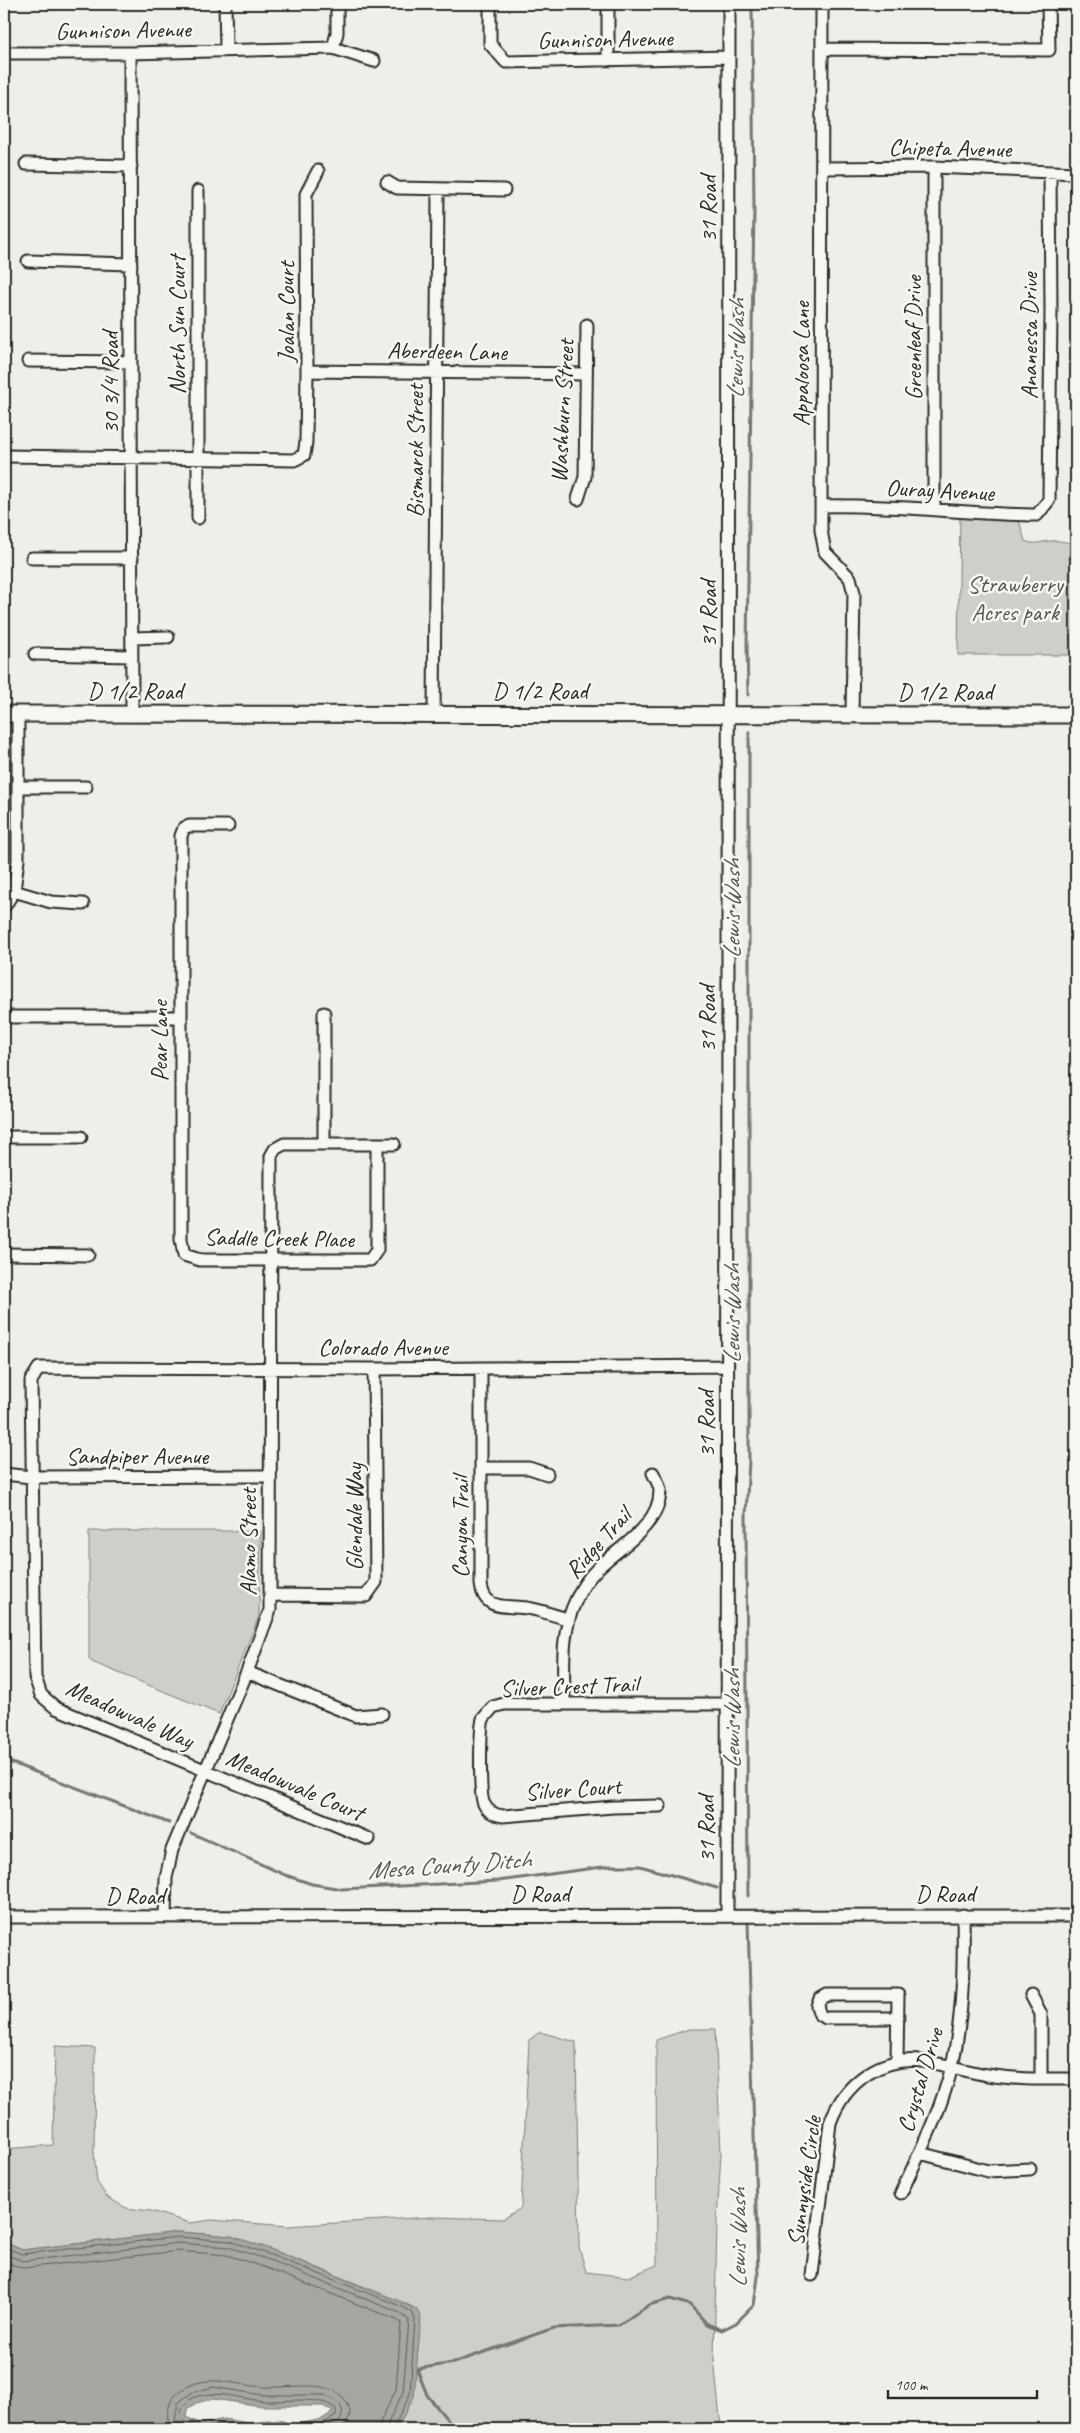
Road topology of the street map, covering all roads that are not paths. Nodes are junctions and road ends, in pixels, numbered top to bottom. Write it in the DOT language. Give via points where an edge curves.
graph roads {
  1 [pos="225,4"];
  2 [pos="337,4"];
  3 [pos="490,4"];
  4 [pos="608,4"];
  5 [pos="729,4"];
  6 [pos="822,4"];
  7 [pos="1048,4"];
  8 [pos="333,48"];
  9 [pos="822,49"];
  10 [pos="226,50"];
  11 [pos="4,53"];
  12 [pos="130,53"];
  13 [pos="729,57"];
  14 [pos="608,60"];
  15 [pos="374,61"];
  16 [pos="26,164"];
  17 [pos="131,166"];
  18 [pos="934,167"];
  19 [pos="823,168"];
  20 [pos="318,172"];
  21 [pos="1050,172"];
  22 [pos="1076,173"];
  23 [pos="387,182"];
  24 [pos="438,189"];
  25 [pos="504,190"];
  26 [pos="198,191"];
  27 [pos="28,261"];
  28 [pos="131,264"];
  29 [pos="587,325"];
  30 [pos="28,361"];
  31 [pos="131,362"];
  32 [pos="308,371"];
  33 [pos="437,373"];
  34 [pos="586,374"];
  35 [pos="4,456"];
  36 [pos="131,459"];
  37 [pos="198,460"];
  38 [pos="578,499"];
  39 [pos="1048,500"];
  40 [pos="822,506"];
  41 [pos="934,509"];
  42 [pos="198,518"];
  43 [pos="32,558"];
  44 [pos="132,558"];
  45 [pos="168,637"];
  46 [pos="132,638"];
  47 [pos="35,654"];
  48 [pos="132,656"];
  49 [pos="11,714"];
  50 [pos="132,714"];
  51 [pos="434,714"];
  52 [pos="729,714"];
  53 [pos="852,714"];
  54 [pos="1076,715"];
  55 [pos="86,786"];
  56 [pos="18,787"];
  57 [pos="228,826"];
  58 [pos="14,891"];
  59 [pos="83,904"];
  60 [pos="4,907"];
  61 [pos="324,1013"];
  62 [pos="4,1017"];
  63 [pos="180,1017"];
  64 [pos="4,1137"];
  65 [pos="81,1137"];
  66 [pos="324,1144"];
  67 [pos="377,1144"];
  68 [pos="394,1144"];
  69 [pos="4,1254"];
  70 [pos="88,1255"];
  71 [pos="184,1255"];
  72 [pos="270,1260"];
  73 [pos="727,1366"];
  74 [pos="39,1368"];
  75 [pos="481,1368"];
  76 [pos="270,1369"];
  77 [pos="374,1369"];
  78 [pos="482,1468"];
  79 [pos="653,1473"];
  80 [pos="4,1474"];
  81 [pos="547,1474"];
  82 [pos="270,1476"];
  83 [pos="31,1477"];
  84 [pos="270,1595"];
  85 [pos="568,1619"];
  86 [pos="247,1672"];
  87 [pos="564,1704"];
  88 [pos="727,1704"];
  89 [pos="382,1714"];
  90 [pos="205,1770"];
  91 [pos="660,1806"];
  92 [pos="490,1812"];
  93 [pos="369,1839"];
  94 [pos="727,1915"];
  95 [pos="963,1915"];
  96 [pos="1076,1916"];
  97 [pos="4,1917"];
  98 [pos="165,1917"];
  99 [pos="1032,1995"];
  100 [pos="898,2018"];
  101 [pos="897,2061"];
  102 [pos="951,2068"];
  103 [pos="1041,2079"];
  104 [pos="1076,2079"];
  105 [pos="920,2152"];
  106 [pos="1030,2169"];
  107 [pos="901,2193"];
  108 [pos="812,2275"];
  1 -- 10 [label="street"];
  2 -- 8 [label="street" via="337,33"];
  3 -- 14 [label="street, Gunnison Avenue" via="490,44 506,62"];
  4 -- 14 [label="street"];
  5 -- 13 [label="street, 31 Road"];
  6 -- 9 [label="street, Appaloosa Lane"];
  7 -- 9 [label="street" via="1049,50"];
  8 -- 10 [label="street, Gunnison Avenue"];
  8 -- 15 [label="street, Gunnison Avenue"];
  9 -- 19 [label="street, Appaloosa Lane"];
  10 -- 12 [label="street, Gunnison Avenue"];
  11 -- 12 [label="street, Gunnison Avenue"];
  12 -- 17 [label="street, 30 3/4 Road"];
  13 -- 14 [label="street, Gunnison Avenue"];
  13 -- 52 [label="street, 31 Road"];
  16 -- 17 [label="street"];
  17 -- 28 [label="street, 30 3/4 Road"];
  18 -- 19 [label="street, Chipeta Avenue"];
  18 -- 21 [label="street, Chipeta Avenue"];
  18 -- 41 [label="street, Greenleaf Drive"];
  19 -- 40 [label="street, Appaloosa Lane"];
  20 -- 32 [label="street, Joalan Court" via="306,194"];
  21 -- 22 [label="street, Chipeta Avenue"];
  21 -- 39 [label="street, Ananessa Drive"];
  23 -- 24 [label="street" via="397,188"];
  24 -- 25 [label="street"];
  24 -- 33 [label="street, Bismarck Street"];
  26 -- 37 [label="street, North Sun Court"];
  27 -- 28 [label="street"];
  28 -- 31 [label="street, 30 3/4 Road"];
  29 -- 34 [label="street, Washburn Street"];
  30 -- 31 [label="street"];
  31 -- 36 [label="street, 30 3/4 Road"];
  32 -- 33 [label="street, Aberdeen Lane"];
  32 -- 37 [label="street, Joalan Court" via="304,455 294,460"];
  33 -- 34 [label="street, Aberdeen Lane"];
  33 -- 51 [label="street, Bismarck Street"];
  34 -- 38 [label="street, Washburn Street" via="585,478"];
  35 -- 36 [label="street"];
  36 -- 37 [label="street"];
  36 -- 44 [label="street, 30 3/4 Road"];
  37 -- 42 [label="street, North Sun Court"];
  39 -- 41 [label="street, Ouray Avenue" via="1037,515 994,515"];
  40 -- 41 [label="street, Ouray Avenue"];
  40 -- 53 [label="street, Appaloosa Lane" via="821,530 825,552 850,578 854,594"];
  43 -- 44 [label="street"];
  44 -- 46 [label="street, 30 3/4 Road"];
  45 -- 46 [label="street"];
  46 -- 48 [label="street, 30 3/4 Road"];
  47 -- 48 [label="street"];
  48 -- 50 [label="street, 30 3/4 Road"];
  49 -- 50 [label="main road, D 1/2 Road"];
  49 -- 56 [label="street"];
  50 -- 51 [label="main road, D 1/2 Road"];
  51 -- 52 [label="main road, D 1/2 Road"];
  52 -- 53 [label="main road, D 1/2 Road"];
  52 -- 73 [label="street, 31 Road"];
  53 -- 54 [label="main road, D 1/2 Road"];
  55 -- 56 [label="street"];
  56 -- 58 [label="street" via="18,860"];
  57 -- 63 [label="street, Pear Lane" via="184,828 181,836"];
  58 -- 59 [label="street" via="51,902"];
  58 -- 60 [label="street"];
  61 -- 66 [label="street"];
  62 -- 63 [label="street"];
  63 -- 71 [label="street, Pear Lane" via="181,1239"];
  64 -- 65 [label="street"];
  66 -- 67 [label="street"];
  66 -- 72 [label="street, Alamo Street" via="284,1144 275,1149 271,1160"];
  67 -- 68 [label="street"];
  67 -- 72 [label="street, Saddle Creek Place" via="377,1250 373,1257 366,1261"];
  69 -- 70 [label="street"];
  71 -- 72 [label="street, Saddle Creek Place" via="200,1260"];
  72 -- 76 [label="street, Alamo Street"];
  73 -- 75 [label="street, Colorado Avenue"];
  73 -- 88 [label="street, 31 Road"];
  74 -- 76 [label="street, Colorado Avenue"];
  74 -- 83 [label="street, Meadowvale Way" via="31,1381"];
  75 -- 77 [label="street, Colorado Avenue"];
  75 -- 78 [label="street, Canyon Trail"];
  76 -- 77 [label="street, Colorado Avenue"];
  76 -- 82 [label="street, Alamo Street"];
  77 -- 84 [label="street, Glendale Way" via="376,1582 366,1596"];
  78 -- 81 [label="street" via="529,1468"];
  78 -- 85 [label="street, Canyon Trail" via="481,1584 486,1599 498,1607 526,1608"];
  79 -- 85 [label="street, Ridge Trail" via="661,1489 651,1516 630,1543 590,1576"];
  80 -- 83 [label="street, Sandpiper Avenue"];
  82 -- 83 [label="street, Sandpiper Avenue"];
  82 -- 84 [label="street, Alamo Street"];
  83 -- 90 [label="street, Meadowvale Way" via="35,1677 40,1695 56,1708"];
  84 -- 86 [label="street, Alamo Street" via="268,1618"];
  85 -- 87 [label="street, Ridge Trail" via="564,1646"];
  86 -- 89 [label="street" via="356,1716"];
  86 -- 90 [label="street, Alamo Street"];
  87 -- 88 [label="street, Silver Crest Trail"];
  87 -- 92 [label="street, Silver Crest Trail" via="498,1705 485,1714 481,1724 481,1796"];
  88 -- 94 [label="street, 31 Road"];
  90 -- 93 [label="street, Meadowvale Court"];
  90 -- 98 [label="street, Alamo Street" via="168,1864"];
  91 -- 92 [label="street, Silver Court" via="503,1816"];
  94 -- 95 [label="street, D Road"];
  94 -- 98 [label="street, D Road"];
  95 -- 96 [label="street, D Road"];
  95 -- 102 [label="street, Crystal Drive" via="964,1961 959,2025"];
  97 -- 98 [label="street, D Road"];
  99 -- 103 [label="street" via="1041,2014"];
  100 -- 100 [label="street" via="898,1995 826,1995 820,1998 817,2006 820,2015 826,2018"];
  100 -- 101 [label="street"];
  101 -- 102 [label="street, Sunnyside Circle"];
  101 -- 108 [label="street, Sunnyside Circle" via="858,2079 833,2113 827,2133"];
  102 -- 103 [label="street, Sunnyside Circle"];
  102 -- 105 [label="street, Crystal Drive"];
  103 -- 104 [label="street, Sunnyside Circle"];
  105 -- 106 [label="street" via="988,2170"];
  105 -- 107 [label="street, Crystal Drive"];
}
